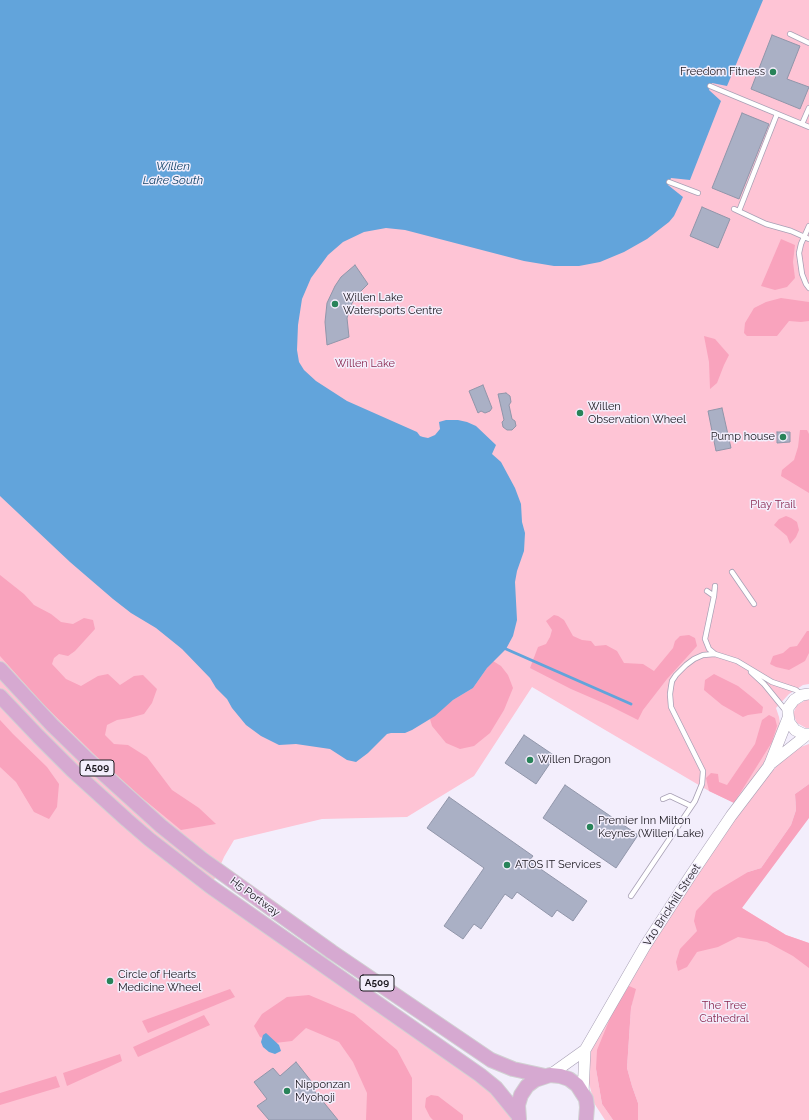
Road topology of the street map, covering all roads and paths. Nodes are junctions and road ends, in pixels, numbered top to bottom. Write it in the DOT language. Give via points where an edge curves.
graph roads {
  1 [pos="790,34"];
  2 [pos="809,43"];
  3 [pos="710,86"];
  4 [pos="809,108"];
  5 [pos="777,114"];
  6 [pos="802,124"];
  7 [pos="809,127"];
  8 [pos="669,182"];
  9 [pos="698,193"];
  10 [pos="809,226"];
  11 [pos="804,237"];
  12 [pos="809,239"];
  13 [pos="809,288"];
  14 [pos="732,572"];
  15 [pos="715,586"];
  16 [pos="707,591"];
  17 [pos="714,596"];
  18 [pos="754,604"];
  19 [pos="715,654"];
  20 [pos="747,668"];
  21 [pos="0,669"];
  22 [pos="807,694"];
  23 [pos="0,696"];
  24 [pos="788,716"];
  25 [pos="808,734"];
  26 [pos="769,766"];
  27 [pos="663,799"];
  28 [pos="691,806"];
  29 [pos="631,896"];
  30 [pos="585,1050"];
  31 [pos="547,1075"];
  32 [pos="583,1093"];
  33 [pos="587,1113"];
  34 [pos="518,1118"];
  35 [pos="597,1120"];
  1 -- 2 [label="lane"];
  3 -- 5 [label="lane"];
  4 -- 6 [label="lane"];
  5 -- 6 [label="lane"];
  5 -- 11 [label="lane" via="736,210"];
  6 -- 7 [label="lane"];
  8 -- 9 [label="lane"];
  10 -- 11 [label="lane"];
  11 -- 12 [label="lane"];
  11 -- 13 [label="lane" via="799,262"];
  14 -- 18 [label="lane"];
  15 -- 17 [label="lane"];
  16 -- 17 [label="lane"];
  17 -- 19 [label="lane" via="705,639 709,649"];
  19 -- 20 [label="lane" via="737,661"];
  19 -- 28 [label="lane" via="703,655 686,664 672,681 671,687 671,707 703,771 700,791"];
  20 -- 22 [label="lane" via="772,682"];
  20 -- 24 [label="lane" via="764,684"];
  21 -- 31 [label="main road, H5 Portway / A509" via="87,759 161,826 219,872 491,1060 513,1069"];
  22 -- 24 [label="street, V10 Brickhill Street" via="794,700 788,708"];
  23 -- 34 [label="main road, H5 Portway / A509" via="43,742 127,820 210,887 480,1075 496,1088"];
  24 -- 25 [label="street" via="795,730"];
  24 -- 26 [label="street, V10 Brickhill Street"];
  25 -- 26 [label="street, V10 Brickhill Street"];
  26 -- 30 [label="street, V10 Brickhill Street" via="731,816 645,946"];
  27 -- 28 [label="lane" via="670,796"];
  28 -- 29 [label="lane"];
  30 -- 31 [label="street, V10 Brickhill Street"];
  30 -- 32 [label="street, V10 Brickhill Street"];
  31 -- 32 [label="main road, A509" via="569,1079"];
  31 -- 34 [label="main road, A509" via="535,1080 524,1090 518,1105"];
  32 -- 33 [label="main road, A509"];
  33 -- 35 [label="main road, A509"];
}
